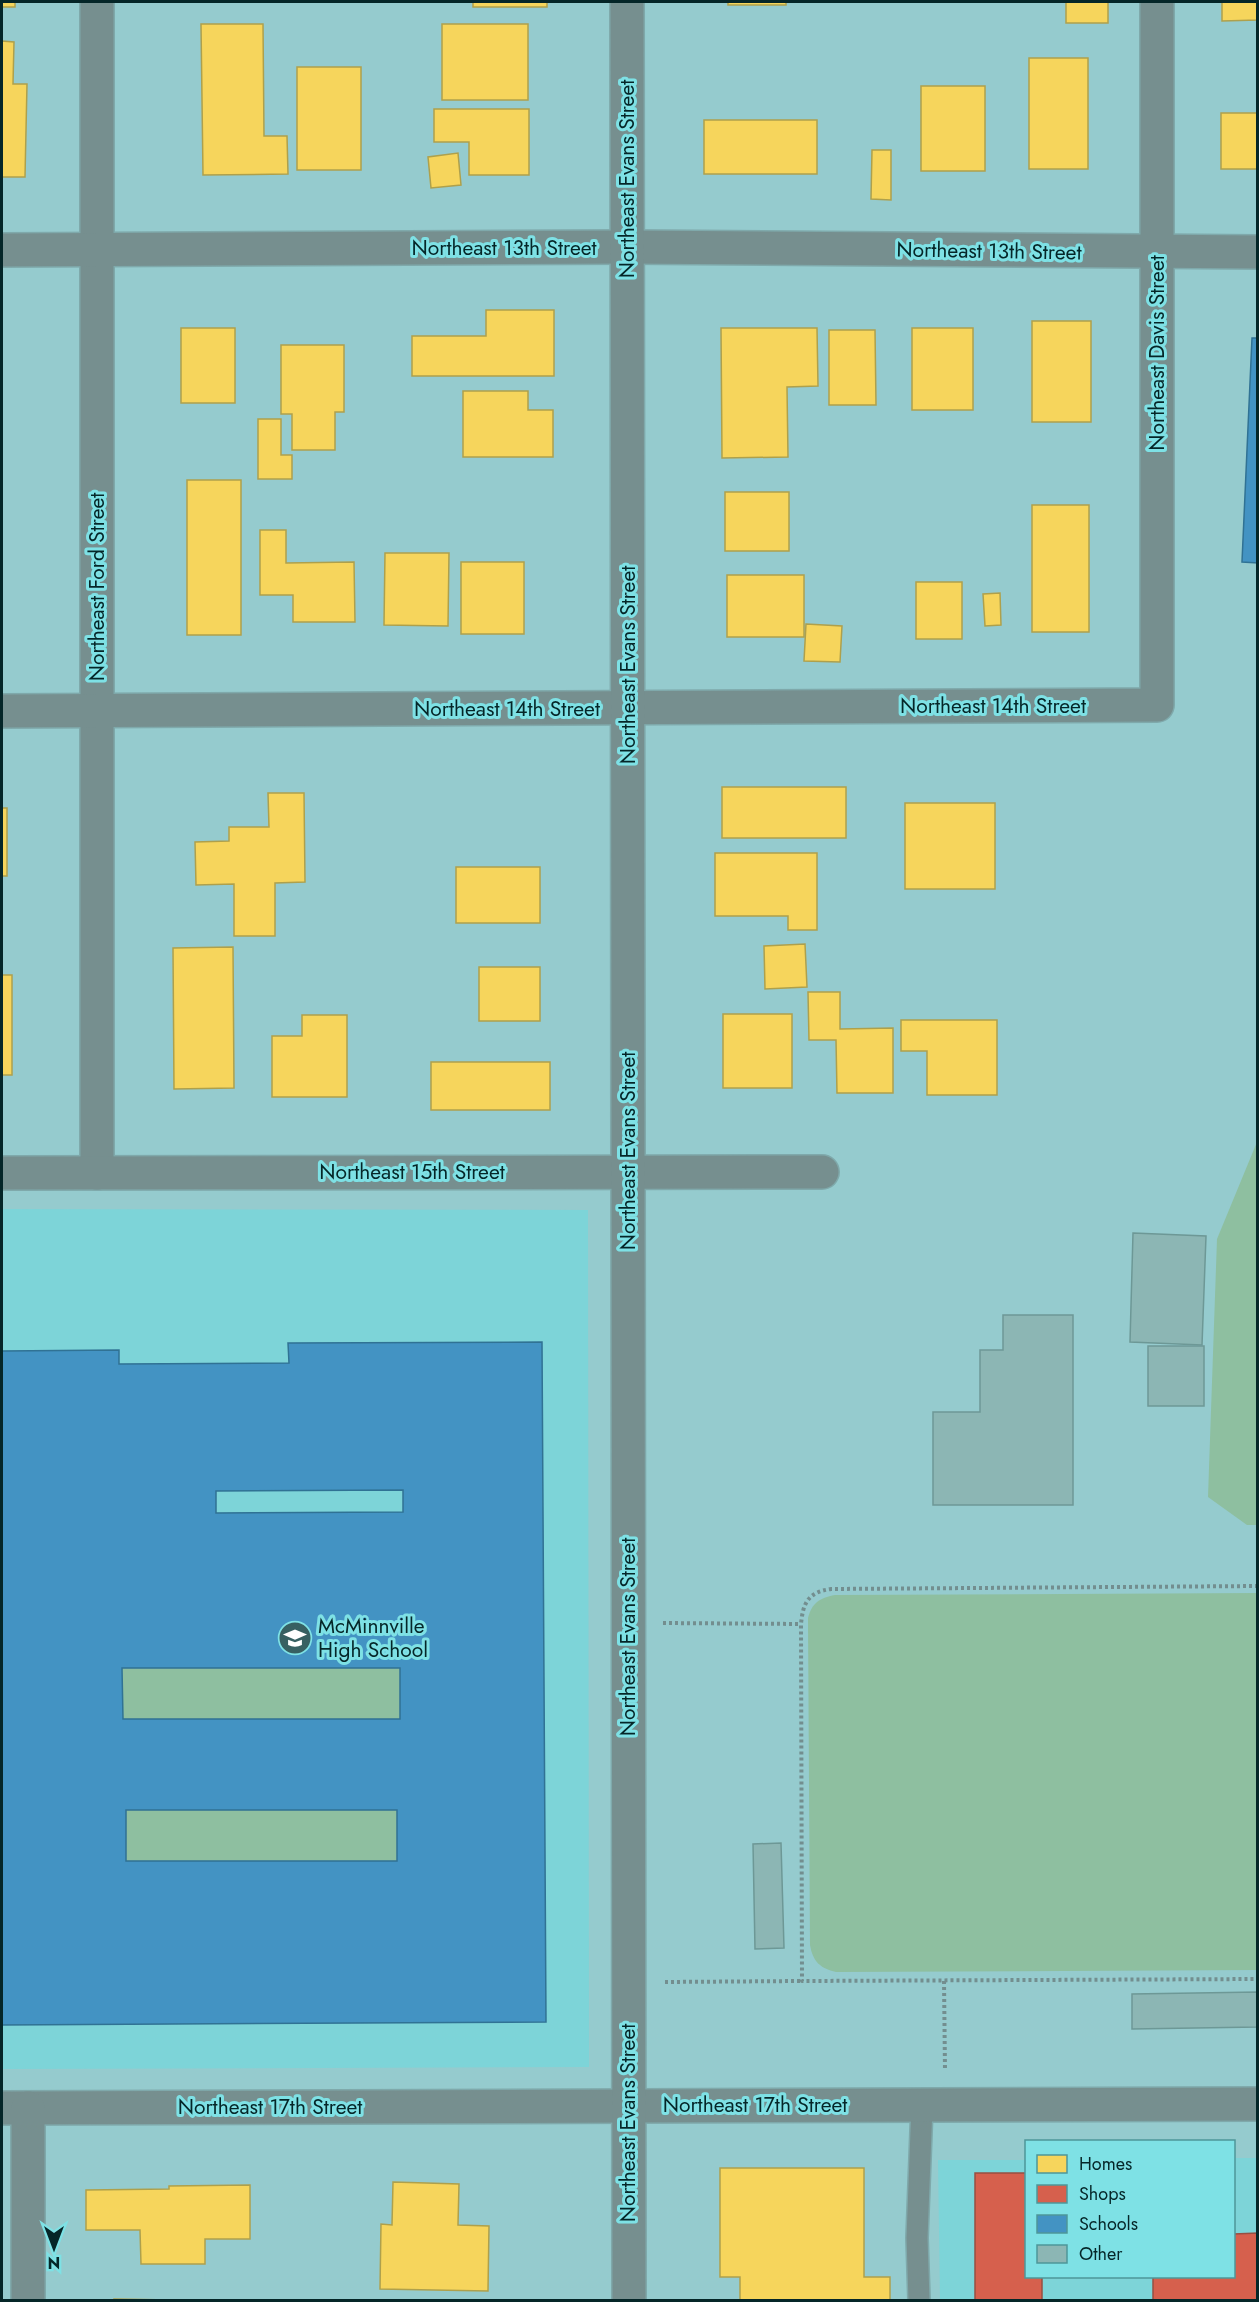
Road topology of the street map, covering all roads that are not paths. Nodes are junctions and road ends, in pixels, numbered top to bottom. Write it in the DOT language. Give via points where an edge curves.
graph roads {
  1 [pos="97,2"];
  2 [pos="627,2"];
  3 [pos="1157,2"];
  4 [pos="628,247"];
  5 [pos="2,250"];
  6 [pos="97,250"];
  7 [pos="1157,252"];
  8 [pos="1257,252"];
  9 [pos="1157,705"];
  10 [pos="628,709"];
  11 [pos="97,710"];
  12 [pos="2,711"];
  13 [pos="628,1172"];
  14 [pos="822,1172"];
  15 [pos="2,1173"];
  16 [pos="97,1173"];
  17 [pos="1257,2104"];
  18 [pos="934,2105"];
  19 [pos="628,2106"];
  20 [pos="15,2108"];
  21 [pos="28,2301"];
  22 [pos="629,2301"];
  23 [pos="919,2301"];
  1 -- 6 [label="street, Northeast Ford Street"];
  2 -- 4 [label="street, Northeast Evans Street"];
  3 -- 7 [label="street, Northeast Davis Street"];
  4 -- 6 [label="street, Northeast 13th Street"];
  4 -- 7 [label="street, Northeast 13th Street"];
  4 -- 10 [label="street, Northeast Evans Street"];
  5 -- 6 [label="street, Northeast 13th Street"];
  6 -- 11 [label="street, Northeast Ford Street"];
  7 -- 8 [label="street, Northeast 13th Street"];
  7 -- 9 [label="street, Northeast Davis Street"];
  9 -- 10 [label="street, Northeast 14th Street"];
  10 -- 11 [label="street, Northeast 14th Street"];
  10 -- 13 [label="street, Northeast Evans Street"];
  11 -- 12 [label="street, Northeast 14th Street"];
  11 -- 16 [label="street, Northeast Ford Street"];
  13 -- 14 [label="street, Northeast 15th Street"];
  13 -- 16 [label="street, Northeast 15th Street"];
  13 -- 19 [label="street, Northeast Evans Street"];
  15 -- 16 [label="street, Northeast 15th Street"];
  17 -- 18 [label="street, Northeast 17th Street"];
  18 -- 19 [label="street, Northeast 17th Street"];
  18 -- 23 [label="lane" via="917,2238"];
  19 -- 20 [label="street, Northeast 17th Street"];
  19 -- 22 [label="street, Northeast Evans Street"];
  20 -- 21 [label="street"];
}
